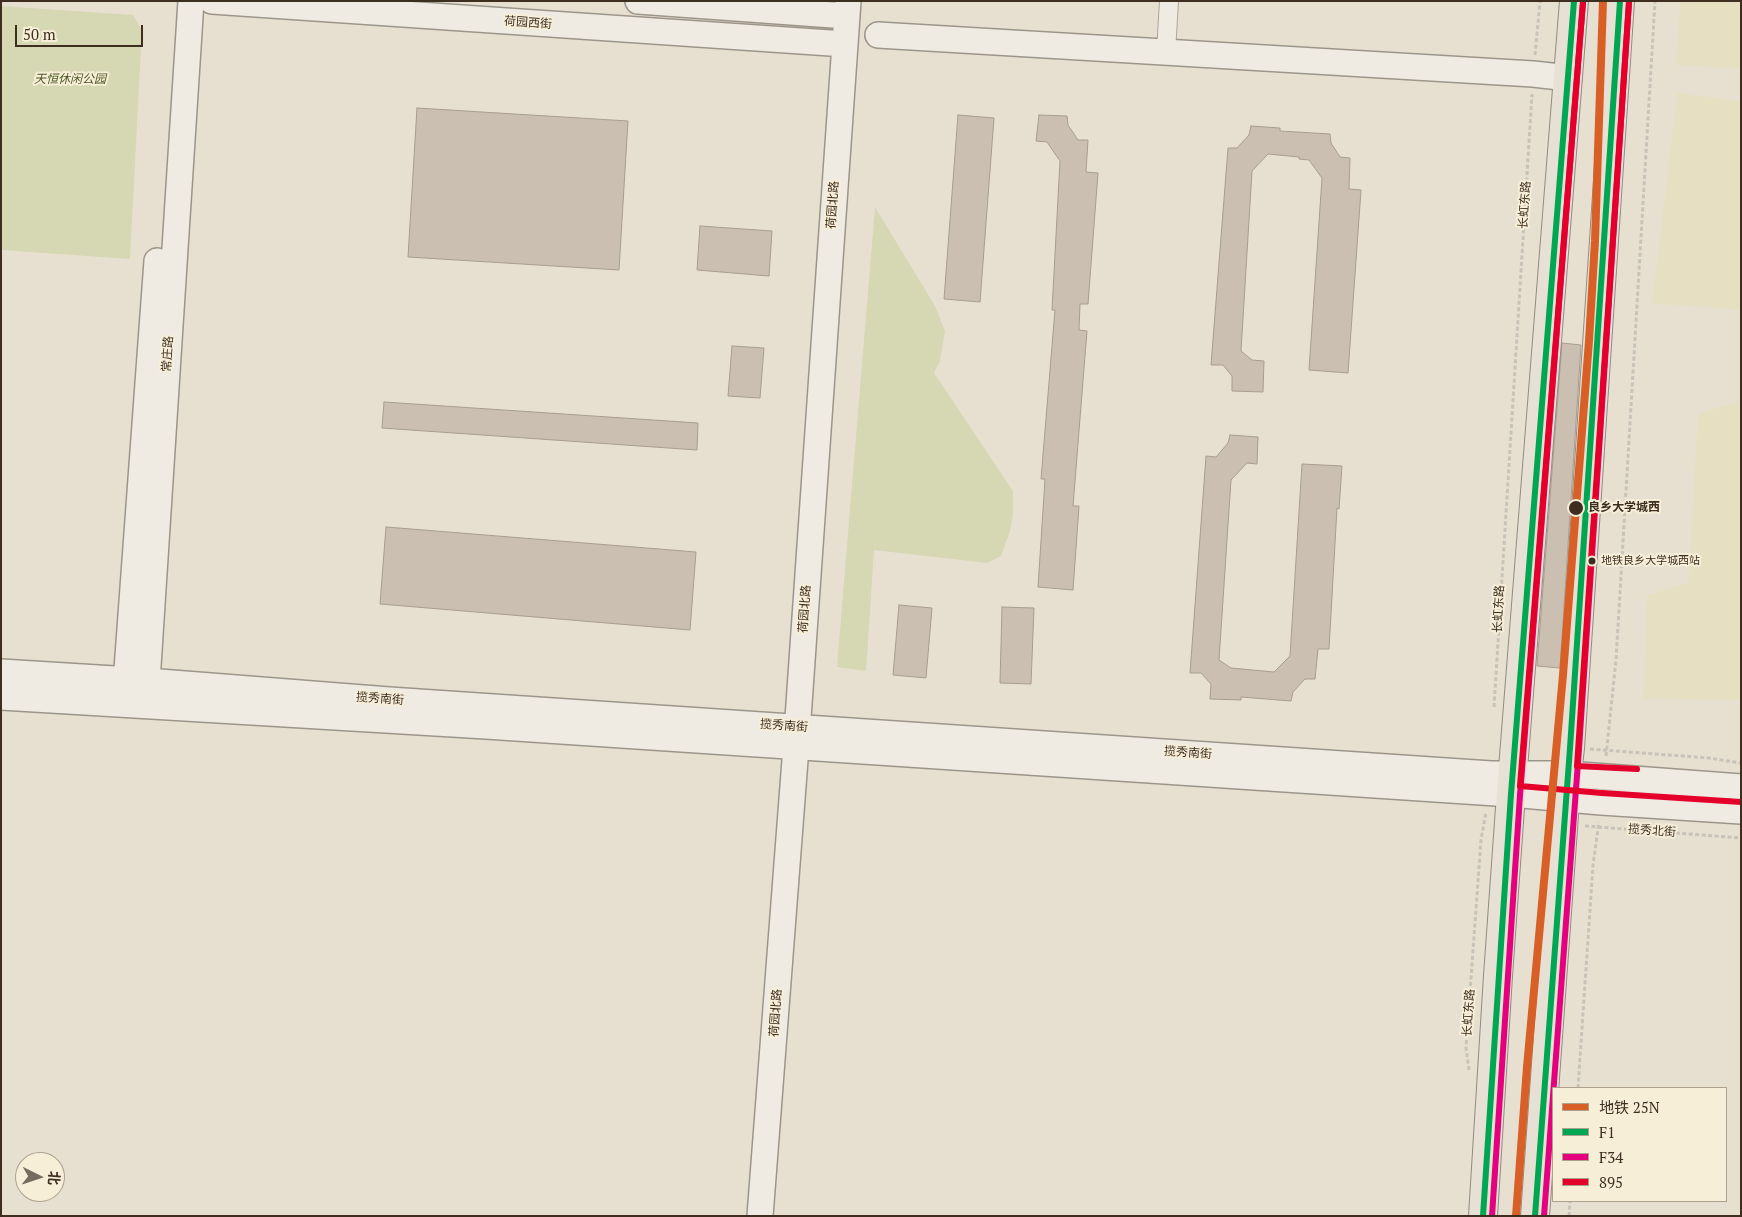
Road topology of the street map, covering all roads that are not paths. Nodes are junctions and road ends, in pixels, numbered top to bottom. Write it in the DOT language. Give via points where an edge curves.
graph roads {
  1 [pos="177,1"];
  2 [pos="192,1"];
  3 [pos="212,1"];
  4 [pos="638,1"];
  5 [pos="1169,1"];
  6 [pos="1574,1"];
  7 [pos="1620,1"];
  8 [pos="847,9"];
  9 [pos="878,35"];
  10 [pos="845,44"];
  11 [pos="1166,52"];
  12 [pos="1569,78"];
  13 [pos="1,672"];
  14 [pos="136,680"];
  15 [pos="1,697"];
  16 [pos="135,706"];
  17 [pos="796,737"];
  18 [pos="1567,786"];
  19 [pos="1505,787"];
  20 [pos="1741,787"];
  21 [pos="1741,811"];
  22 [pos="760,1216"];
  23 [pos="1483,1216"];
  24 [pos="1535,1216"];
  1 -- 14 [label="street, 常庄路"];
  2 -- 14 [label="street, 常庄路"];
  3 -- 10 [label="street, 荷园西街"];
  4 -- 8 [label="street"];
  5 -- 11 [label="street"];
  6 -- 12 [label="main road"];
  7 -- 18 [label="main road"];
  8 -- 10 [label="street, 荷园北路"];
  9 -- 11 [label="street"];
  10 -- 17 [label="street, 荷园北路"];
  11 -- 12 [label="street"];
  12 -- 19 [label="main road"];
  13 -- 14 [label="street, 揽秀南街"];
  14 -- 16 [label="street, 常庄路"];
  14 -- 17 [label="street, 揽秀南街"];
  15 -- 16 [label="street, 揽秀南街"];
  16 -- 17 [label="street, 揽秀南街" via="486,726"];
  17 -- 19 [label="street, 揽秀南街" via="1490,774"];
  17 -- 22 [label="street, 荷园北路"];
  18 -- 19 [label="street, 揽秀南街"];
  18 -- 20 [label="street" via="1603,776"];
  18 -- 21 [label="street, 揽秀北街" via="1601,802"];
  18 -- 24 [label="main road"];
  19 -- 23 [label="main road" via="1498,976"];
}
